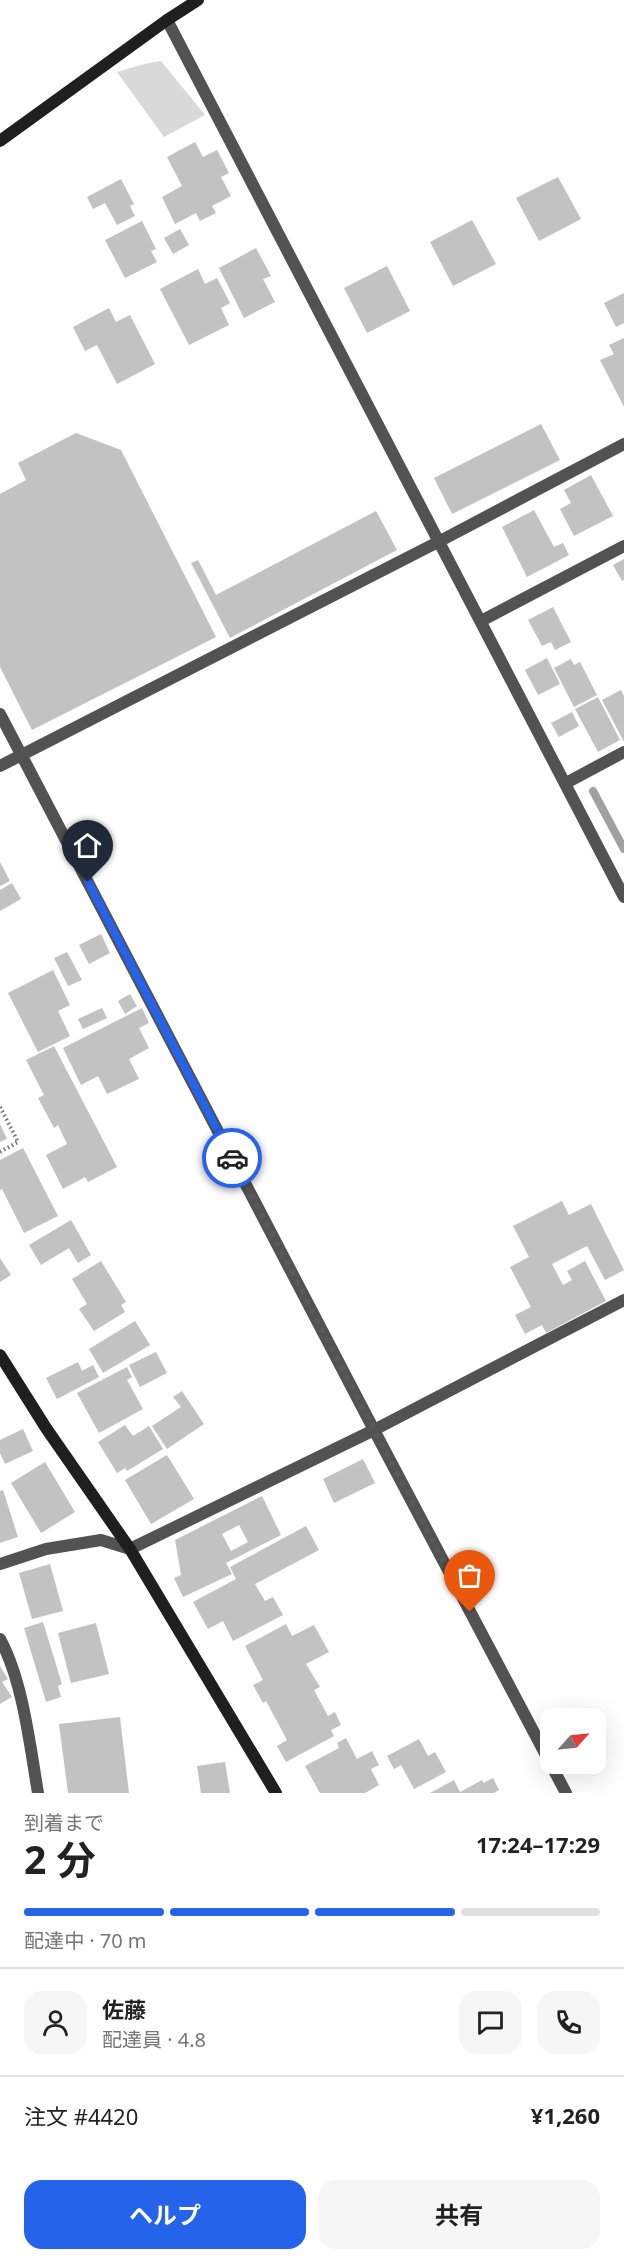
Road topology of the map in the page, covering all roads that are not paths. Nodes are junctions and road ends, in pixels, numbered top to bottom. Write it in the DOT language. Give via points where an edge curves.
graph roads {
  1 [pos="198,0"];
  2 [pos="185,4"];
  3 [pos="167,20"];
  4 [pos="0,141"];
  5 [pos="624,444"];
  6 [pos="440,541"];
  7 [pos="624,546"];
  8 [pos="481,621"];
  9 [pos="0,714"];
  10 [pos="624,752"];
  11 [pos="22,755"];
  12 [pos="0,766"];
  13 [pos="566,783"];
  14 [pos="624,897"];
  15 [pos="624,1300"];
  16 [pos="0,1355"];
  17 [pos="374,1430"];
  18 [pos="130,1549"];
  19 [pos="0,1564"];
  20 [pos="0,1639"];
  21 [pos="38,1793"];
  22 [pos="276,1793"];
  23 [pos="566,1793"];
  1 -- 2 [label="street"];
  2 -- 3 [label="street"];
  3 -- 4 [label="street"];
  3 -- 6 [label="street"];
  5 -- 6 [label="street"];
  6 -- 8 [label="street"];
  6 -- 11 [label="street"];
  7 -- 8 [label="street"];
  8 -- 13 [label="street"];
  9 -- 11 [label="street"];
  10 -- 13 [label="street"];
  11 -- 12 [label="street"];
  11 -- 17 [label="street"];
  13 -- 14 [label="street"];
  15 -- 17 [label="street"];
  16 -- 18 [label="street"];
  17 -- 18 [label="street"];
  17 -- 23 [label="street"];
  18 -- 19 [label="street" via="101,1540 46,1549"];
  18 -- 22 [label="street"];
  20 -- 21 [label="street" via="14,1674"];
}
